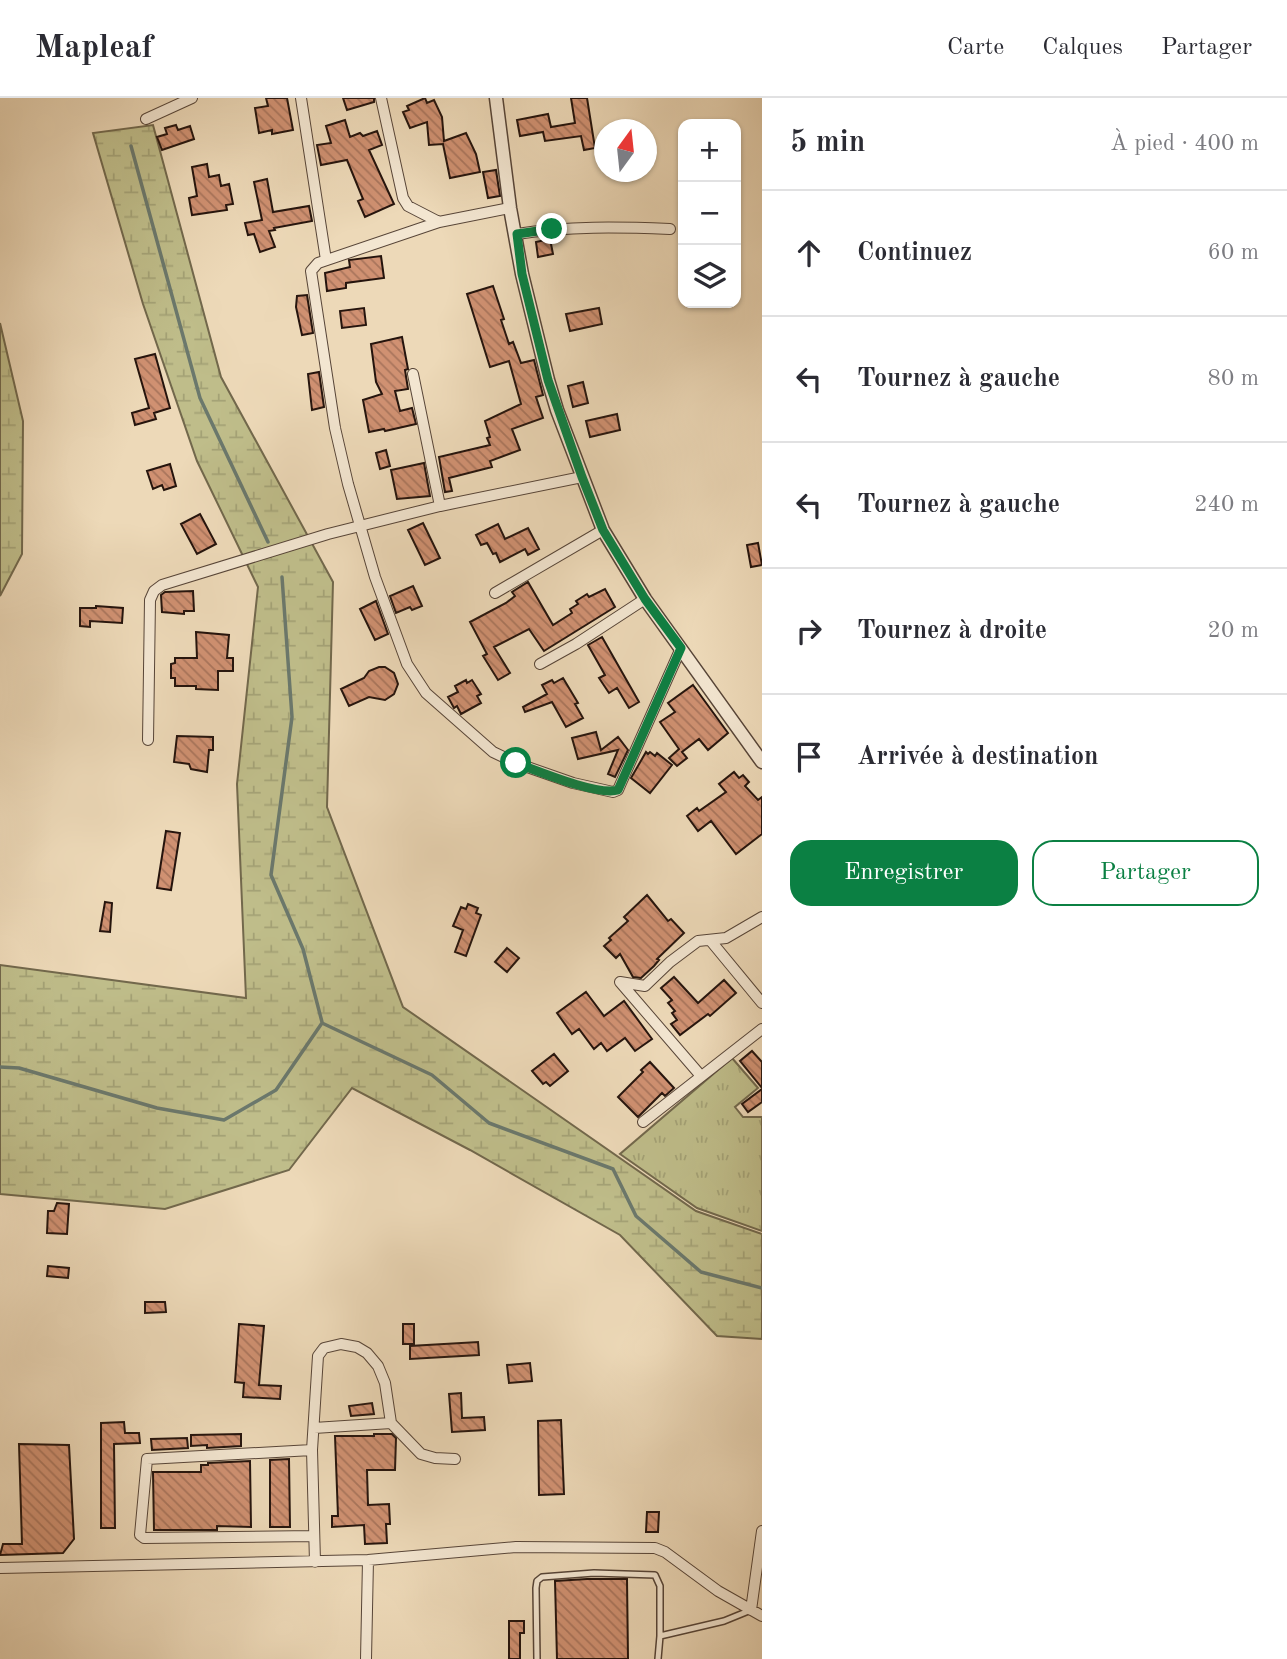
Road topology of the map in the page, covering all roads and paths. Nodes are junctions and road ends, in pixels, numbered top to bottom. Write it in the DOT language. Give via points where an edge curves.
graph roads {
  1 [pos="192,98"];
  2 [pos="302,98"];
  3 [pos="381,98"];
  4 [pos="496,98"];
  5 [pos="146,119"];
  6 [pos="510,208"];
  7 [pos="439,222"];
  8 [pos="670,229"];
  9 [pos="517,234"];
  10 [pos="326,260"];
  11 [pos="413,374"];
  12 [pos="582,477"];
  13 [pos="440,506"];
  14 [pos="359,527"];
  15 [pos="603,530"];
  16 [pos="495,593"];
  17 [pos="645,599"];
  18 [pos="681,648"];
  19 [pos="540,664"];
  20 [pos="148,740"];
  21 [pos="762,760"];
  22 [pos="762,917"];
  23 [pos="710,940"];
  24 [pos="762,1003"];
  25 [pos="762,1029"];
  26 [pos="701,1076"];
  27 [pos="643,1122"];
  28 [pos="391,1423"];
  29 [pos="314,1428"];
  30 [pos="312,1450"];
  31 [pos="456,1458"];
  32 [pos="762,1531"];
  33 [pos="314,1536"];
  34 [pos="368,1560"];
  35 [pos="315,1562"];
  36 [pos="0,1568"];
  37 [pos="751,1610"];
  38 [pos="762,1616"];
  39 [pos="660,1636"];
  40 [pos="366,1659"];
  41 [pos="537,1659"];
  42 [pos="658,1659"];
  1 -- 5 [label="street"];
  2 -- 10 [label="street"];
  3 -- 7 [label="street" via="403,198 408,206"];
  4 -- 6 [label="street"];
  6 -- 7 [label="street"];
  6 -- 9 [label="street"];
  7 -- 10 [label="street"];
  8 -- 9 [label="street" via="601,226"];
  9 -- 12 [label="street" via="548,380"];
  10 -- 14 [label="street" via="313,267 311,275 335,428"];
  11 -- 13 [label="street"];
  12 -- 13 [label="street"];
  12 -- 15 [label="street"];
  13 -- 14 [label="street"];
  14 -- 18 [label="street" via="398,644 414,677 493,752 516,763 573,783 618,790"];
  14 -- 20 [label="street" via="154,591 150,600"];
  15 -- 16 [label="street"];
  15 -- 17 [label="street"];
  17 -- 18 [label="street"];
  17 -- 19 [label="street"];
  18 -- 21 [label="street"];
  22 -- 23 [label="street" via="726,938"];
  23 -- 24 [label="street"];
  23 -- 26 [label="street" via="698,941 645,986 620,982"];
  25 -- 26 [label="street"];
  26 -- 27 [label="street"];
  28 -- 29 [label="street"];
  28 -- 29 [label="street" via="378,1366 357,1347 330,1345 318,1356"];
  28 -- 31 [label="street" via="421,1454"];
  29 -- 30 [label="street"];
  30 -- 33 [label="street"];
  30 -- 33 [label="street" via="147,1459 140,1535"];
  32 -- 37 [label="street"];
  33 -- 35 [label="street"];
  34 -- 35 [label="street"];
  34 -- 37 [label="street" via="516,1547 655,1548"];
  34 -- 40 [label="street"];
  35 -- 36 [label="street"];
  37 -- 38 [label="street"];
  37 -- 39 [label="lane"];
  39 -- 41 [label="lane" via="660,1586 655,1575 542,1577 536,1588"];
  39 -- 42 [label="lane"];
}
